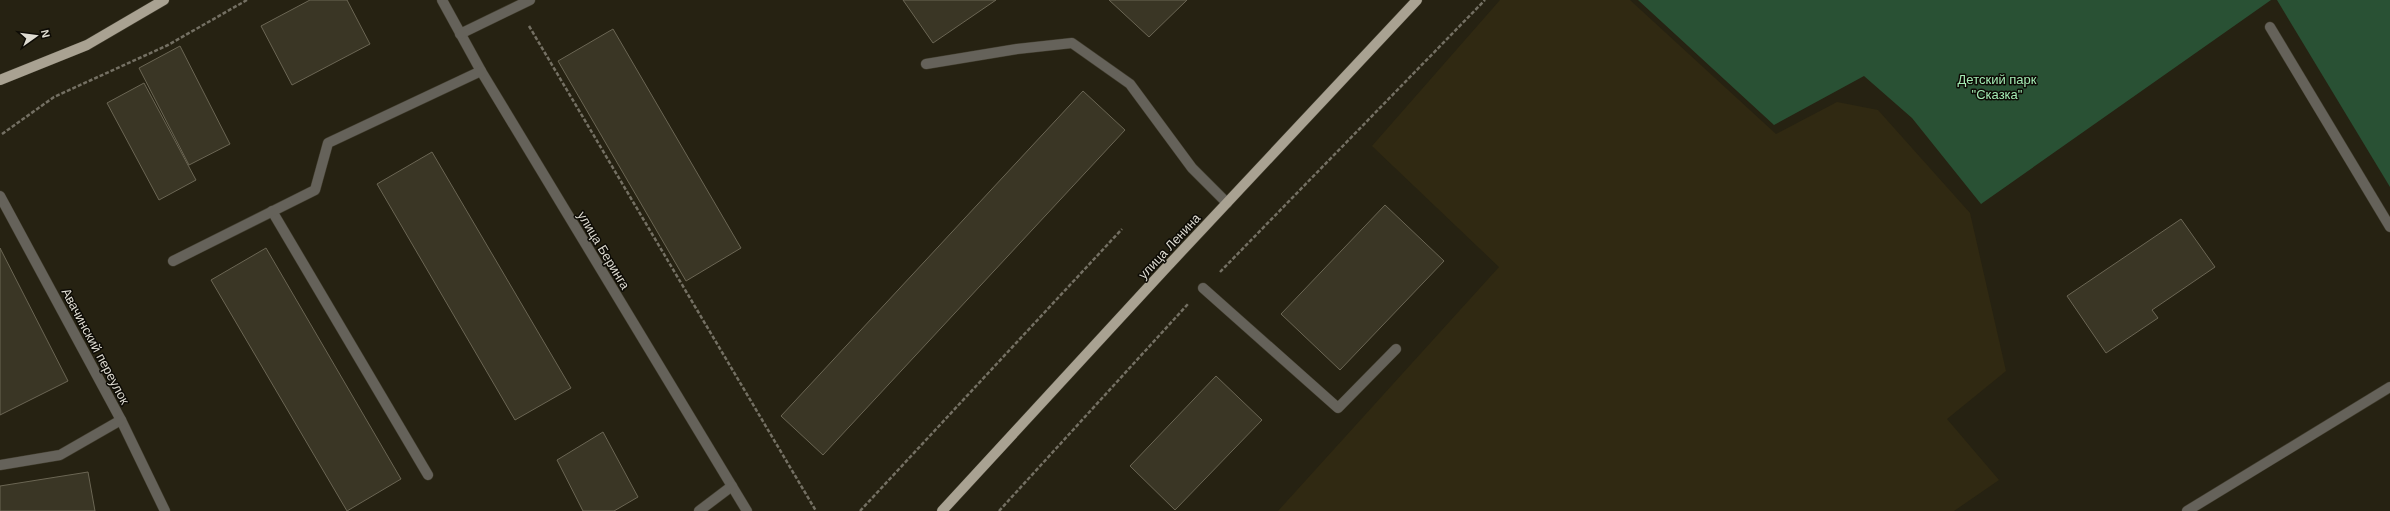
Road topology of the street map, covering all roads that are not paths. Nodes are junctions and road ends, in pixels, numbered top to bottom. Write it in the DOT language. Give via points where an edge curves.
graph roads {
  1 [pos="164,0"];
  2 [pos="442,0"];
  3 [pos="530,0"];
  4 [pos="1417,0"];
  5 [pos="2270,27"];
  6 [pos="460,34"];
  7 [pos="926,64"];
  8 [pos="481,71"];
  9 [pos="0,80"];
  10 [pos="0,196"];
  11 [pos="1227,203"];
  12 [pos="272,211"];
  13 [pos="2390,227"];
  14 [pos="173,261"];
  15 [pos="1203,288"];
  16 [pos="1396,349"];
  17 [pos="2390,387"];
  18 [pos="121,420"];
  19 [pos="0,465"];
  20 [pos="428,475"];
  21 [pos="732,486"];
  22 [pos="165,511"];
  23 [pos="699,511"];
  24 [pos="747,511"];
  25 [pos="942,511"];
  26 [pos="2187,511"];
  1 -- 9 [label="main road" via="87,45"];
  2 -- 6 [label="street, улица Беринга"];
  3 -- 6 [label="street"];
  4 -- 11 [label="main road, улица Ленина"];
  5 -- 13 [label="street"];
  6 -- 8 [label="street, улица Беринга"];
  7 -- 11 [label="street" via="1072,43 1130,84 1192,168"];
  8 -- 12 [label="street" via="328,143 315,190"];
  8 -- 21 [label="street, улица Беринга"];
  10 -- 18 [label="street, Авачинский переулок"];
  11 -- 25 [label="main road, улица Ленина"];
  12 -- 14 [label="street"];
  12 -- 20 [label="street"];
  15 -- 16 [label="street" via="1338,408"];
  17 -- 26 [label="street"];
  18 -- 19 [label="street" via="60,454"];
  18 -- 22 [label="street, Авачинский переулок"];
  21 -- 23 [label="street"];
  21 -- 24 [label="street, улица Беринга"];
}
